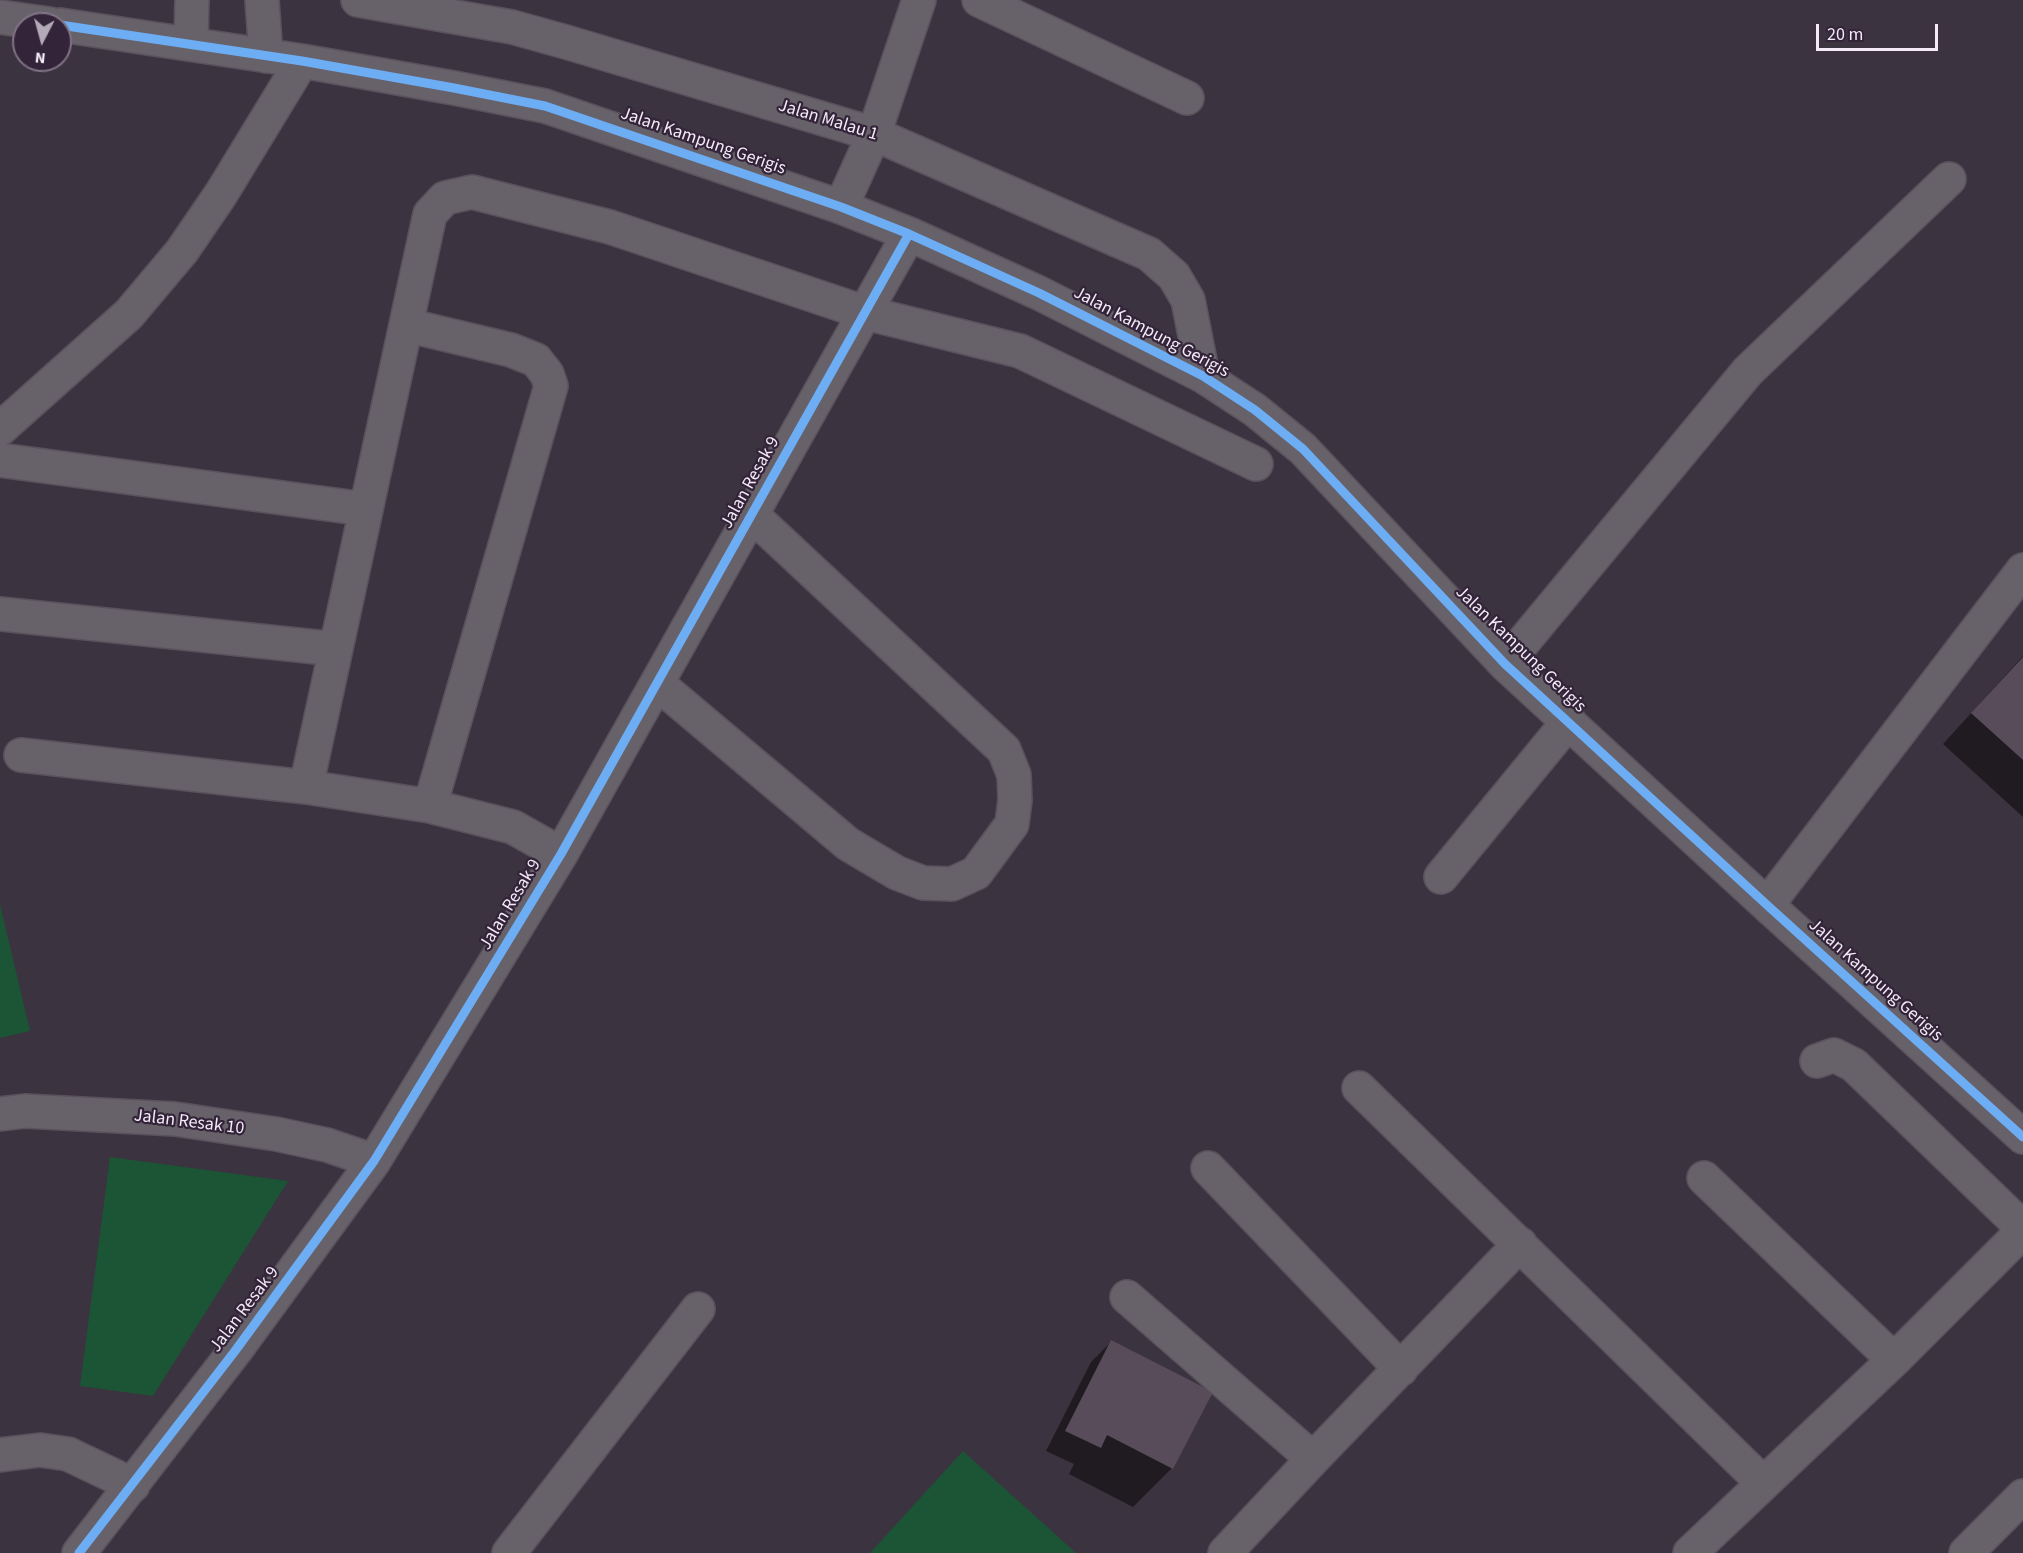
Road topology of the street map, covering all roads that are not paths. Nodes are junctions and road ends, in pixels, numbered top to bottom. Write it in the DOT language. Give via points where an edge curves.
graph roads {
  1 [pos="192,0"];
  2 [pos="262,0"];
  3 [pos="358,0"];
  4 [pos="920,0"];
  5 [pos="979,0"];
  6 [pos="72,27"];
  7 [pos="191,44"];
  8 [pos="266,56"];
  9 [pos="302,61"];
  10 [pos="1187,98"];
  11 [pos="874,134"];
  12 [pos="1949,179"];
  13 [pos="841,207"];
  14 [pos="909,234"];
  15 [pos="866,313"];
  16 [pos="406,325"];
  17 [pos="1203,376"];
  18 [pos="0,429"];
  19 [pos="0,460"];
  20 [pos="1256,464"];
  21 [pos="365,509"];
  22 [pos="752,515"];
  23 [pos="2023,570"];
  24 [pos="0,614"];
  25 [pos="336,649"];
  26 [pos="1505,664"];
  27 [pos="658,684"];
  28 [pos="1569,721"];
  29 [pos="21,755"];
  30 [pos="306,787"];
  31 [pos="430,806"];
  32 [pos="561,854"];
  33 [pos="1441,877"];
  34 [pos="1767,905"];
  35 [pos="1817,1061"];
  36 [pos="1359,1088"];
  37 [pos="0,1114"];
  38 [pos="2023,1137"];
  39 [pos="374,1161"];
  40 [pos="1208,1168"];
  41 [pos="1704,1178"];
  42 [pos="2023,1230"];
  43 [pos="1520,1244"];
  44 [pos="1127,1297"];
  45 [pos="698,1308"];
  46 [pos="1894,1360"];
  47 [pos="1401,1369"];
  48 [pos="0,1455"];
  49 [pos="1313,1459"];
  50 [pos="1763,1483"];
  51 [pos="133,1485"];
  52 [pos="2023,1496"];
  53 [pos="79,1553"];
  54 [pos="509,1553"];
  55 [pos="1225,1553"];
  56 [pos="1690,1553"];
  57 [pos="1966,1553"];
  1 -- 7 [label="street"];
  2 -- 8 [label="street"];
  3 -- 11 [label="street, Jalan Malau 1" via="512,27"];
  4 -- 11 [label="street"];
  5 -- 10 [label="street"];
  6 -- 7 [label="street, Jalan Kampung Gerigis"];
  7 -- 8 [label="street, Jalan Kampung Gerigis"];
  8 -- 9 [label="street, Jalan Kampung Gerigis"];
  9 -- 13 [label="street, Jalan Kampung Gerigis" via="545,106"];
  9 -- 18 [label="street" via="182,251 129,314"];
  11 -- 13 [label="street"];
  11 -- 17 [label="street, Jalan Malau 1" via="1149,254 1174,276 1188,300"];
  12 -- 26 [label="street" via="1748,371"];
  13 -- 14 [label="street, Jalan Kampung Gerigis"];
  14 -- 15 [label="street, Jalan Resak 9"];
  14 -- 17 [label="street, Jalan Kampung Gerigis" via="1039,293"];
  15 -- 16 [label="street" via="610,227 472,192 445,198 430,214"];
  15 -- 20 [label="street" via="1020,351"];
  15 -- 22 [label="street, Jalan Resak 9"];
  16 -- 21 [label="street"];
  16 -- 31 [label="street" via="536,360 547,374 550,386"];
  17 -- 26 [label="street, Jalan Kampung Gerigis" via="1255,410 1303,449"];
  19 -- 21 [label="street"];
  21 -- 25 [label="street"];
  22 -- 27 [label="street, Jalan Resak 9"];
  22 -- 27 [label="street" via="1004,750 1014,775 1012,824 976,873 952,884 922,883 848,844"];
  23 -- 34 [label="street"];
  24 -- 25 [label="street"];
  25 -- 30 [label="street"];
  26 -- 28 [label="street, Jalan Kampung Gerigis"];
  27 -- 32 [label="street, Jalan Resak 9"];
  28 -- 33 [label="street"];
  28 -- 34 [label="street, Jalan Kampung Gerigis"];
  29 -- 30 [label="street"];
  30 -- 31 [label="street"];
  31 -- 32 [label="street" via="513,827"];
  32 -- 39 [label="street, Jalan Resak 9"];
  34 -- 38 [label="street, Jalan Kampung Gerigis"];
  35 -- 42 [label="street" via="1834,1055 1854,1065"];
  36 -- 43 [label="street"];
  37 -- 39 [label="street, Jalan Resak 10" via="25,1111 175,1119 276,1134"];
  39 -- 51 [label="street, Jalan Resak 9"];
  40 -- 47 [label="street"];
  41 -- 46 [label="street"];
  42 -- 46 [label="street"];
  43 -- 47 [label="street"];
  43 -- 50 [label="street"];
  44 -- 49 [label="street"];
  45 -- 54 [label="street"];
  46 -- 50 [label="street"];
  47 -- 49 [label="street"];
  48 -- 51 [label="street" via="40,1450 68,1455"];
  49 -- 55 [label="street"];
  50 -- 56 [label="street"];
  51 -- 53 [label="street, Jalan Resak 9"];
  52 -- 57 [label="street"];
}
